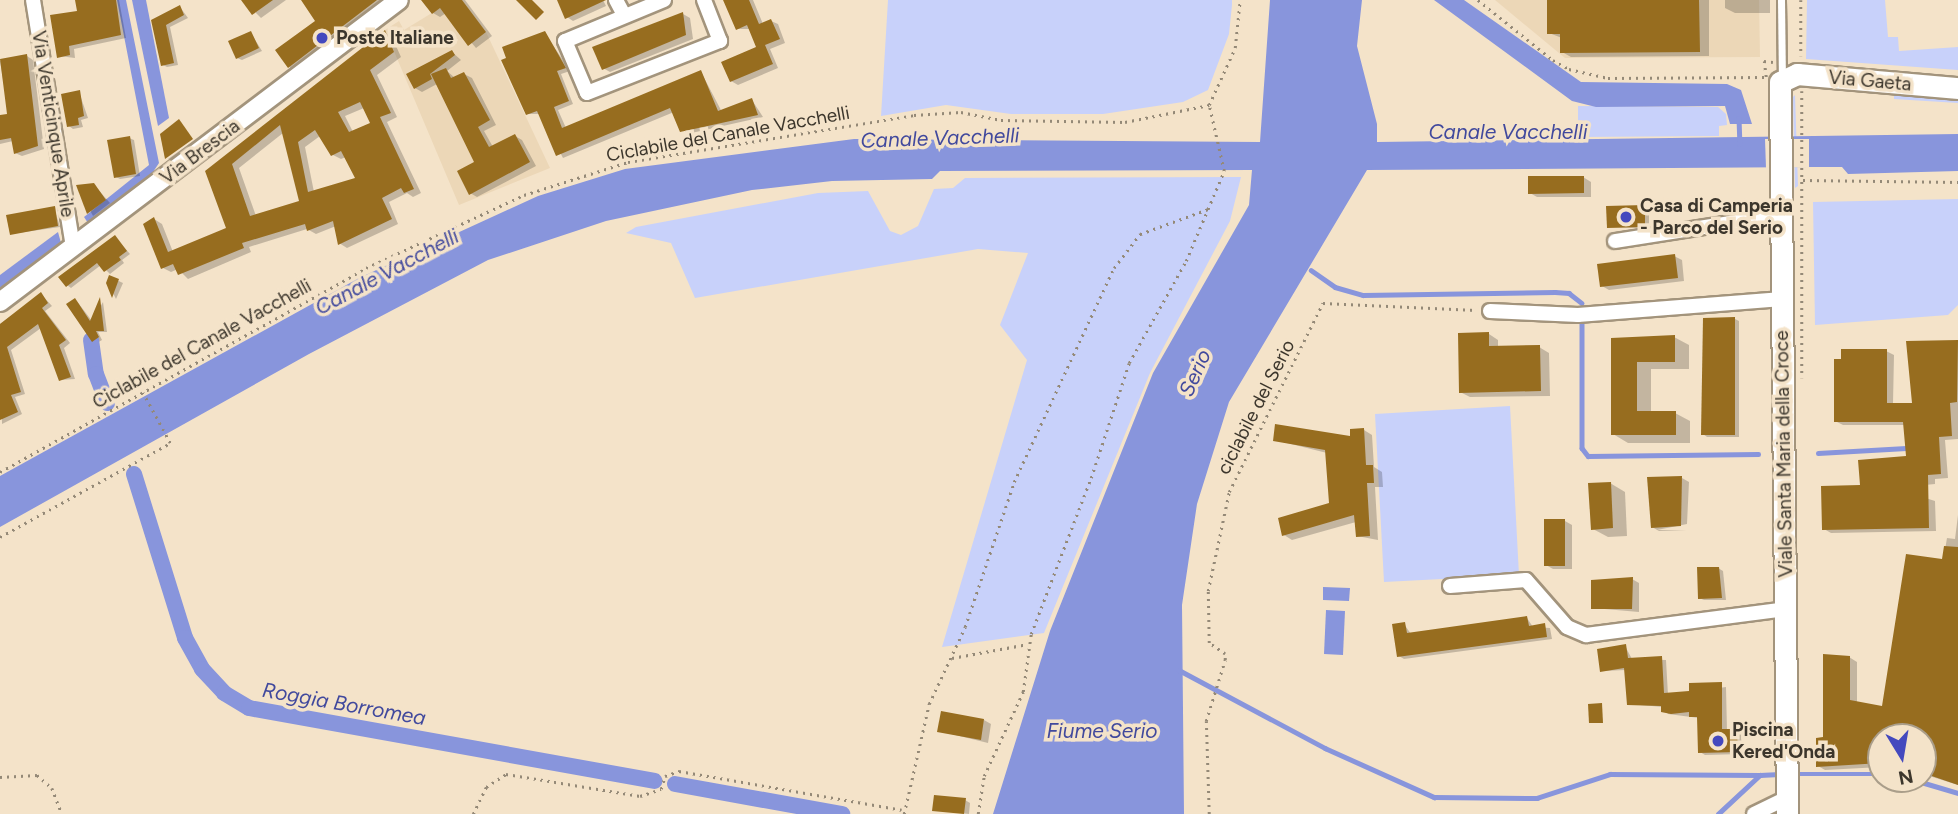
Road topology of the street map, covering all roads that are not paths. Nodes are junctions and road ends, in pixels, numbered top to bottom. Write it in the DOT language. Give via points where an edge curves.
graph roads {
  1 [pos="33,0"];
  2 [pos="399,0"];
  3 [pos="616,0"];
  4 [pos="664,0"];
  5 [pos="704,0"];
  6 [pos="1781,0"];
  7 [pos="624,15"];
  8 [pos="1781,69"];
  9 [pos="1958,88"];
  10 [pos="1782,215"];
  11 [pos="1615,241"];
  12 [pos="73,247"];
  13 [pos="1792,299"];
  14 [pos="0,302"];
  15 [pos="1490,311"];
  16 [pos="1450,586"];
  17 [pos="1785,609"];
  18 [pos="1787,790"];
  19 [pos="1754,814"];
  1 -- 12 [label="street, Via Venticinque Aprile"];
  2 -- 12 [label="street, Via Brescia"];
  3 -- 7 [label="street"];
  4 -- 7 [label="street"];
  5 -- 7 [label="street" via="720,41 587,93 565,40"];
  6 -- 8 [label="lane, Viale Santa Maria della Croce"];
  8 -- 9 [label="main road, Via Gaeta"];
  8 -- 10 [label="main road, Viale Santa Maria della Croce" via="1781,139 1792,167"];
  10 -- 11 [label="street"];
  10 -- 13 [label="main road, Viale Santa Maria della Croce"];
  12 -- 14 [label="street, Via Brescia"];
  13 -- 15 [label="street" via="1578,315"];
  13 -- 17 [label="main road, Viale Santa Maria della Croce"];
  16 -- 17 [label="street" via="1526,580 1567,627 1586,635"];
  17 -- 18 [label="main road, Viale Santa Maria della Croce"];
  18 -- 19 [label="street"];
}
